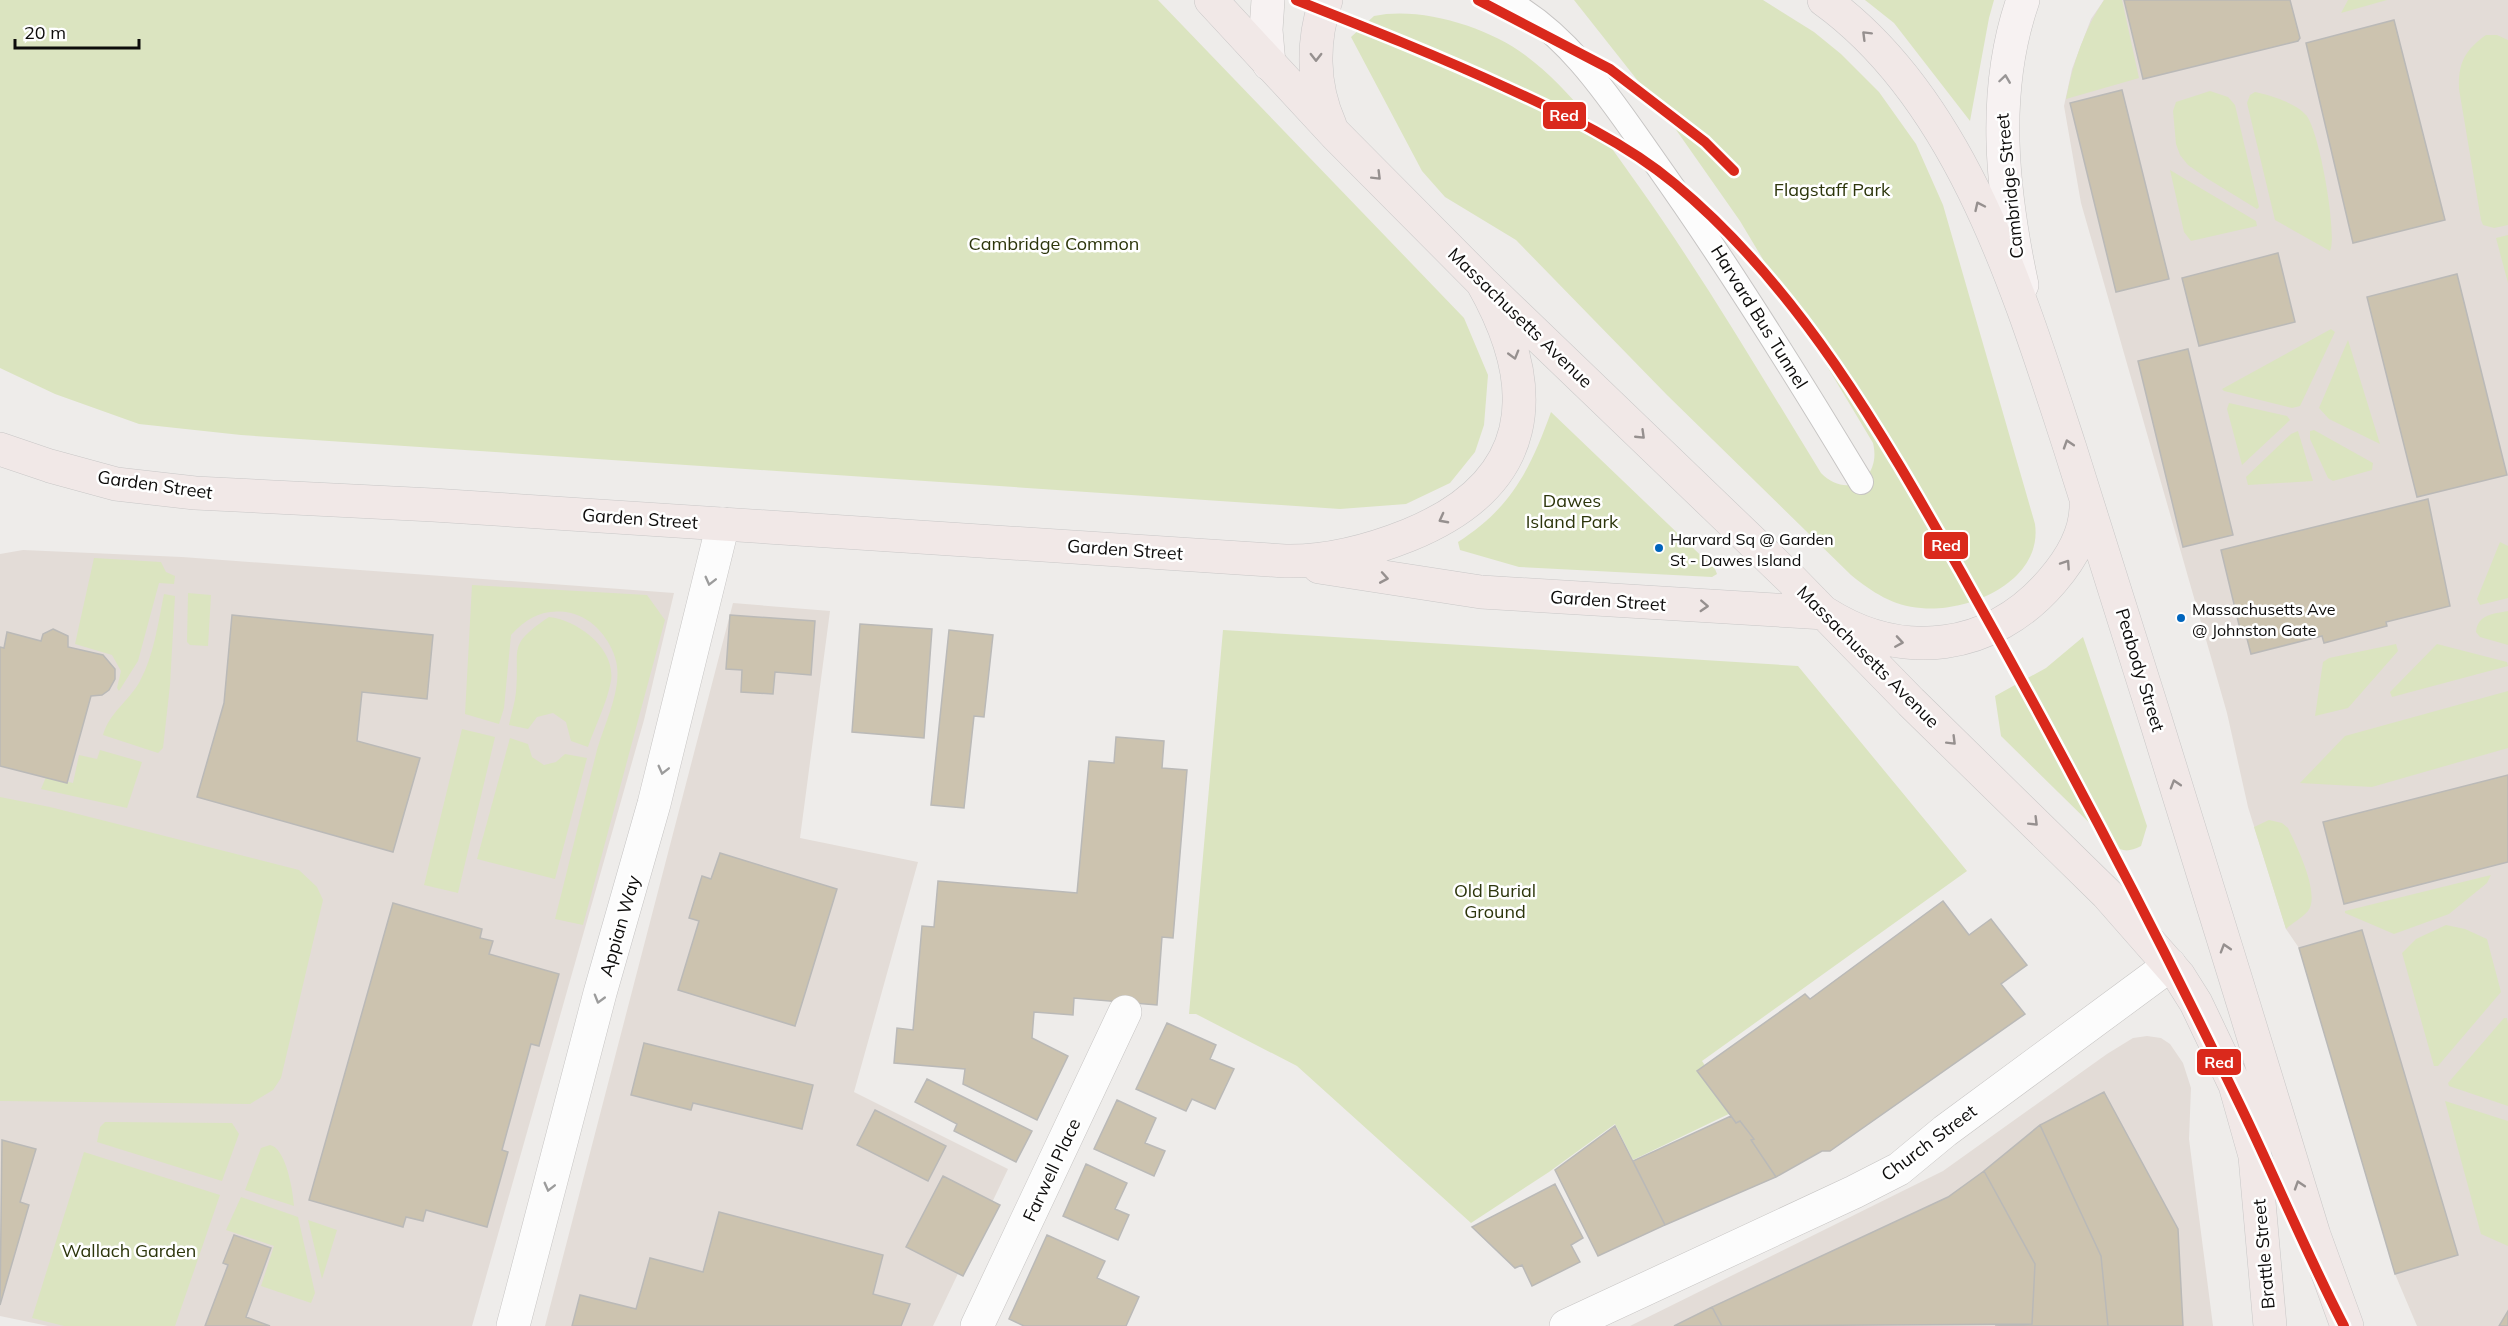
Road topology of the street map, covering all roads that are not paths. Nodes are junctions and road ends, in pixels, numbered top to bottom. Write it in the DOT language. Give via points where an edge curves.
graph roads {
  1 [pos="1211,0"];
  2 [pos="1268,0"];
  3 [pos="1326,0"];
  4 [pos="1505,0"];
  5 [pos="1824,0"];
  6 [pos="2023,0"];
  7 [pos="1269,64"];
  8 [pos="1335,134"];
  9 [pos="1482,282"];
  10 [pos="2034,338"];
  11 [pos="0,449"];
  12 [pos="1861,482"];
  13 [pos="2086,499"];
  14 [pos="723,524"];
  15 [pos="1285,561"];
  16 [pos="1825,613"];
  17 [pos="2170,965"];
  18 [pos="2242,1004"];
  19 [pos="1125,1012"];
  20 [pos="2255,1156"];
  21 [pos="1602,1319"];
  22 [pos="513,1326"];
  23 [pos="977,1326"];
  24 [pos="1566,1326"];
  25 [pos="2270,1326"];
  26 [pos="2347,1326"];
  1 -- 7 [label="main road, Massachusetts Avenue"];
  2 -- 7 [label="main road"];
  3 -- 8 [label="main road, one-way" via="1318,30 1316,65 1322,103"];
  4 -- 12 [label="lane, Harvard Bus Tunnel" via="1559,40 1624,118 1752,304"];
  10 -- 5 [label="main road, one-way" via="2004,262 1944,135 1890,60 1856,25"];
  10 -- 6 [label="main road, Cambridge Street, one-way" via="2014,243 2002,122 2010,42"];
  7 -- 8 [label="main road, Massachusetts Avenue"];
  8 -- 9 [label="main road, Massachusetts Avenue, one-way"];
  9 -- 15 [label="main road, Garden Street, one-way" via="1507,332 1521,389 1514,436 1490,481 1457,511 1396,540 1341,557"];
  9 -- 16 [label="main road, Massachusetts Avenue, one-way"];
  13 -- 10 [label="main road, Peabody Street, one-way"];
  11 -- 14 [label="main road, Garden Street" via="116,484 195,493"];
  16 -- 13 [label="main road, one-way" via="1868,634 1900,642 1950,642 1985,631 2027,607 2063,568 2082,532"];
  18 -- 13 [label="main road, Peabody Street, one-way"];
  14 -- 15 [label="main road, Garden Street"];
  14 -- 22 [label="street, Appian Way, one-way" via="654,804"];
  15 -- 16 [label="main road, Garden Street, one-way" via="1481,592"];
  16 -- 17 [label="main road, Massachusetts Avenue, one-way" via="2107,894"];
  17 -- 20 [label="main road, Massachusetts Avenue" via="2196,1003 2223,1057"];
  17 -- 21 [label="street, Church Street" via="1899,1169"];
  18 -- 20 [label="main road, Brattle Street"];
  26 -- 18 [label="main road, one-way" via="2314,1235"];
  19 -- 23 [label="street, Farwell Place"];
  20 -- 25 [label="main road, Brattle Street"];
  21 -- 24 [label="street, Church Street"];
}
